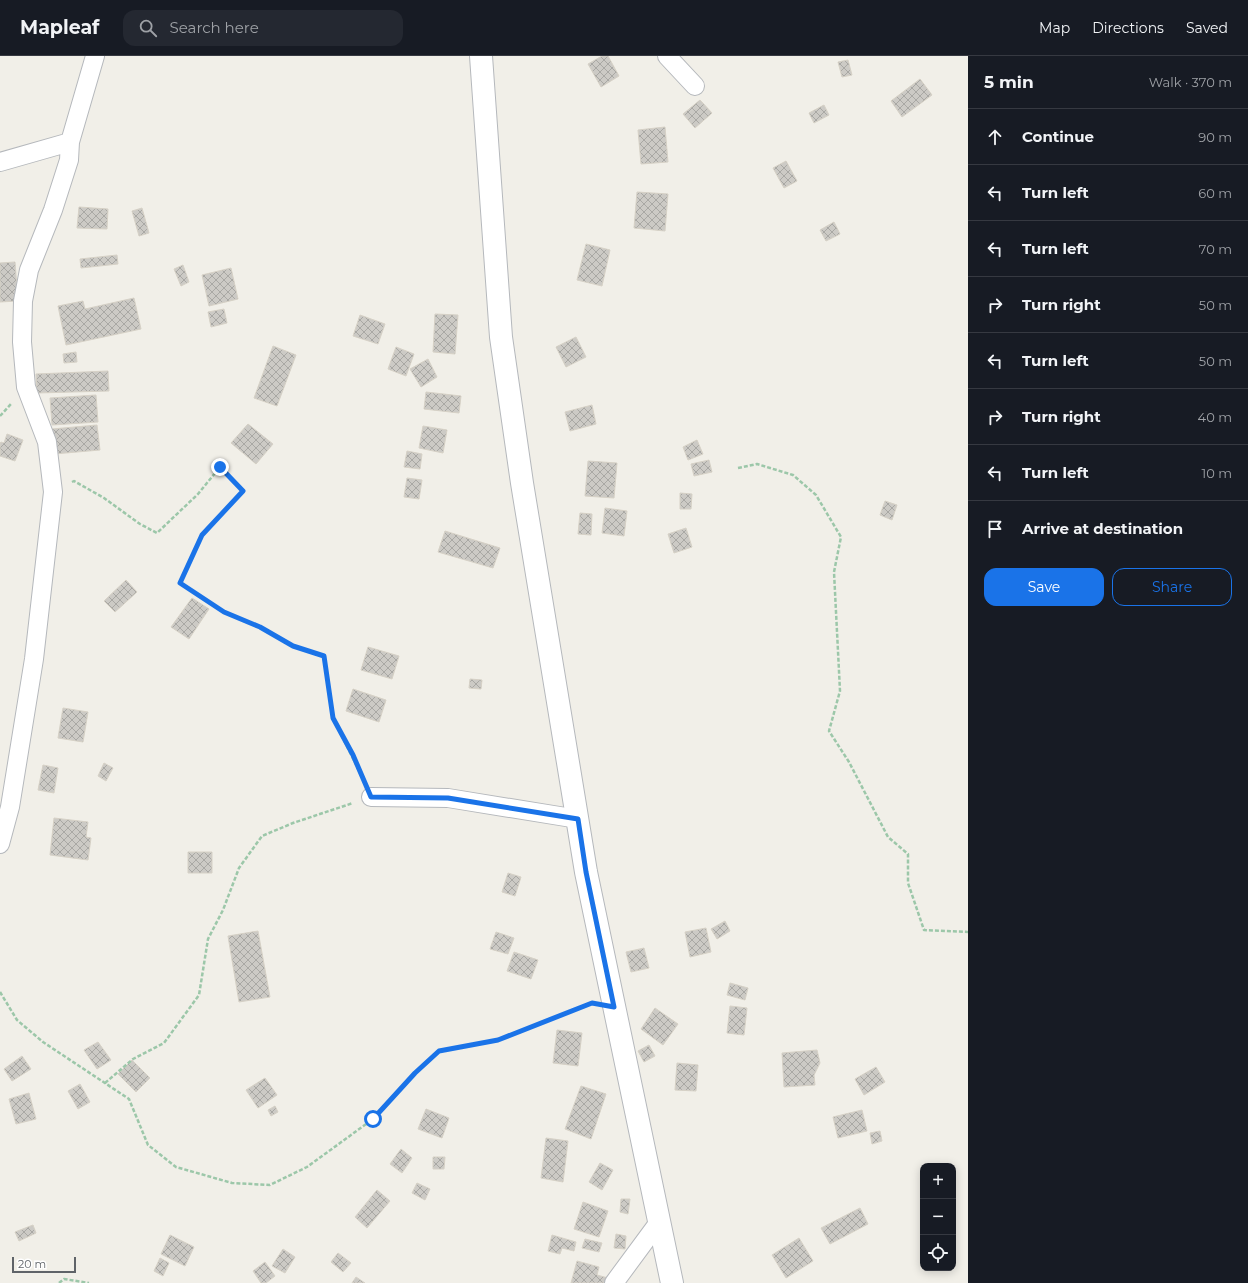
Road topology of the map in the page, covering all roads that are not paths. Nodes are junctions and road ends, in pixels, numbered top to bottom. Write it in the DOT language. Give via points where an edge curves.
graph roads {
  1 [pos="95,56"];
  2 [pos="481,56"];
  3 [pos="667,56"];
  4 [pos="695,86"];
  5 [pos="70,142"];
  6 [pos="0,162"];
  7 [pos="371,797"];
  8 [pos="578,819"];
  9 [pos="0,844"];
  10 [pos="659,1222"];
  11 [pos="614,1283"];
  12 [pos="672,1283"];
  1 -- 5 [label="street"];
  2 -- 8 [label="street" via="501,338 522,483"];
  3 -- 4 [label="street"];
  5 -- 6 [label="street"];
  5 -- 9 [label="street" via="66,171 29,270 23,301 22,342 26,387 47,442 53,492 34,659 10,807"];
  7 -- 8 [label="street" via="448,798"];
  8 -- 10 [label="street" via="586,872"];
  10 -- 11 [label="street"];
  10 -- 12 [label="street"];
}
